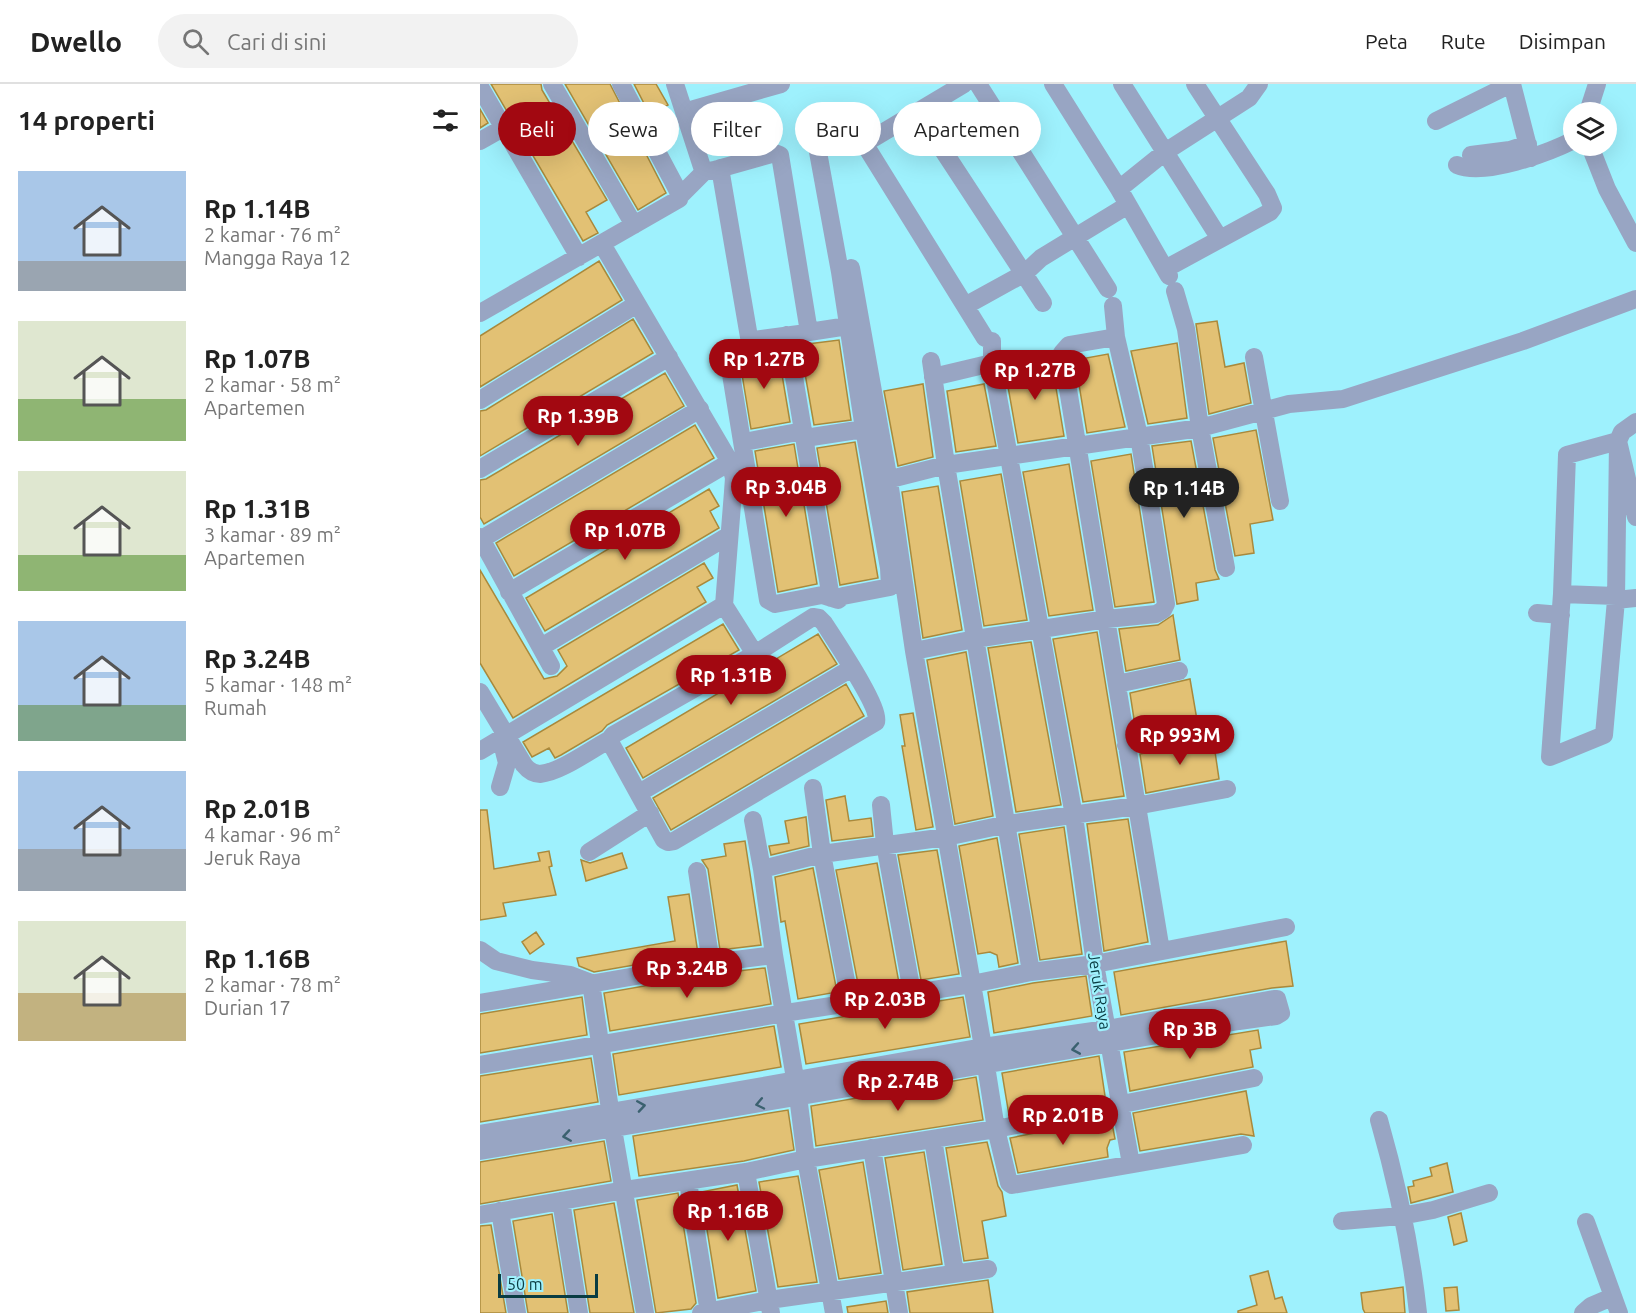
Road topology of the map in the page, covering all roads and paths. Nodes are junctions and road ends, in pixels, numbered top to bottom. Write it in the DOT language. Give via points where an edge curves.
graph roads {
  1 [pos="552,84"];
  2 [pos="621,84"];
  3 [pos="675,84"];
  4 [pos="781,84"];
  5 [pos="964,84"];
  6 [pos="978,84"];
  7 [pos="1053,84"];
  8 [pos="1122,84"];
  9 [pos="1195,84"];
  10 [pos="1259,84"];
  11 [pos="1511,84"];
  12 [pos="1597,84"];
  13 [pos="480,87"];
  14 [pos="934,102"];
  15 [pos="1591,102"];
  16 [pos="684,112"];
  17 [pos="1216,118"];
  18 [pos="498,119"];
  19 [pos="1436,122"];
  20 [pos="893,127"];
  21 [pos="498,131"];
  22 [pos="480,141"];
  23 [pos="1563,143"];
  24 [pos="1530,151"];
  25 [pos="1165,152"];
  26 [pos="519,156"];
  27 [pos="819,156"];
  28 [pos="947,156"];
  29 [pos="1594,156"];
  30 [pos="1464,160"];
  31 [pos="712,170"];
  32 [pos="1119,189"];
  33 [pos="679,196"];
  34 [pos="1128,205"];
  35 [pos="634,225"];
  36 [pos="1075,238"];
  37 [pos="1220,239"];
  38 [pos="602,243"];
  39 [pos="1636,243"];
  40 [pos="579,257"];
  41 [pos="851,268"];
  42 [pos="1025,273"];
  43 [pos="1170,279"];
  44 [pos="1636,299"];
  45 [pos="637,303"];
  46 [pos="1043,303"];
  47 [pos="965,306"];
  48 [pos="480,313"];
  49 [pos="848,326"];
  50 [pos="809,332"];
  51 [pos="787,335"];
  52 [pos="1116,337"];
  53 [pos="728,356"];
  54 [pos="669,357"];
  55 [pos="1254,357"];
  56 [pos="992,363"];
  57 [pos="480,400"];
  58 [pos="700,409"];
  59 [pos="1264,412"];
  60 [pos="1636,422"];
  61 [pos="1200,428"];
  62 [pos="864,429"];
  63 [pos="804,434"];
  64 [pos="1139,436"];
  65 [pos="1618,441"];
  66 [pos="744,442"];
  67 [pos="1078,445"];
  68 [pos="1008,455"];
  69 [pos="730,462"];
  70 [pos="946,465"];
  71 [pos="480,469"];
  72 [pos="881,482"];
  73 [pos="1280,501"];
  74 [pos="1636,517"];
  75 [pos="729,536"];
  76 [pos="481,539"];
  77 [pos="1227,568"];
  78 [pos="510,592"];
  79 [pos="1562,594"];
  80 [pos="831,598"];
  81 [pos="1616,598"];
  82 [pos="1636,598"];
  83 [pos="724,605"];
  84 [pos="1538,613"];
  85 [pos="1560,615"];
  86 [pos="1107,619"];
  87 [pos="1041,630"];
  88 [pos="975,639"];
  89 [pos="541,647"];
  90 [pos="914,651"];
  91 [pos="755,654"];
  92 [pos="551,666"];
  93 [pos="852,668"];
  94 [pos="1179,671"];
  95 [pos="1117,684"];
  96 [pos="480,692"];
  97 [pos="1200,731"];
  98 [pos="504,738"];
  99 [pos="609,740"];
  100 [pos="1126,745"];
  101 [pos="480,752"];
  102 [pos="500,788"];
  103 [pos="813,788"];
  104 [pos="1227,789"];
  105 [pos="639,793"];
  106 [pos="881,805"];
  107 [pos="1136,806"];
  108 [pos="650,813"];
  109 [pos="1074,816"];
  110 [pos="753,820"];
  111 [pos="1008,824"];
  112 [pos="946,837"];
  113 [pos="885,844"];
  114 [pos="588,852"];
  115 [pos="822,854"];
  116 [pos="762,869"];
  117 [pos="697,871"];
  118 [pos="1286,927"];
  119 [pos="480,950"];
  120 [pos="1161,951"];
  121 [pos="774,955"];
  122 [pos="711,963"];
  123 [pos="1095,963"];
  124 [pos="1031,972"];
  125 [pos="591,983"];
  126 [pos="972,984"];
  127 [pos="912,992"];
  128 [pos="850,1002"];
  129 [pos="480,1003"];
  130 [pos="785,1013"];
  131 [pos="1237,1013"];
  132 [pos="1108,1036"];
  133 [pos="601,1046"];
  134 [pos="985,1056"];
  135 [pos="480,1065"];
  136 [pos="1254,1078"];
  137 [pos="797,1088"];
  138 [pos="1120,1104"];
  139 [pos="610,1111"];
  140 [pos="1379,1120"];
  141 [pos="613,1129"];
  142 [pos="996,1129"];
  143 [pos="480,1134"];
  144 [pos="519,1135"];
  145 [pos="933,1139"];
  146 [pos="1243,1144"];
  147 [pos="872,1148"];
  148 [pos="480,1151"];
  149 [pos="806,1159"];
  150 [pos="1131,1164"];
  151 [pos="746,1172"];
  152 [pos="688,1182"];
  153 [pos="625,1190"];
  154 [pos="1489,1193"];
  155 [pos="561,1201"];
  156 [pos="500,1211"];
  157 [pos="480,1215"];
  158 [pos="1401,1216"];
  159 [pos="1342,1221"];
  160 [pos="1586,1222"];
  161 [pos="988,1269"];
  162 [pos="956,1273"];
  163 [pos="893,1282"];
  164 [pos="831,1292"];
  165 [pos="1616,1305"];
  166 [pos="770,1307"];
  167 [pos="706,1312"];
  168 [pos="517,1313"];
  169 [pos="579,1313"];
  170 [pos="645,1313"];
  171 [pos="834,1313"];
  172 [pos="898,1313"];
  173 [pos="1418,1313"];
  174 [pos="1583,1313"];
  1 -- 35 [label="street"];
  2 -- 33 [label="street"];
  3 -- 16 [label="street"];
  4 -- 16 [label="street"];
  5 -- 14 [label="street"];
  6 -- 36 [label="street"];
  7 -- 32 [label="street"];
  8 -- 25 [label="street"];
  9 -- 17 [label="street"];
  10 -- 17 [label="street" via="1249,98"];
  11 -- 19 [label="street"];
  11 -- 24 [label="street"];
  12 -- 15 [label="street"];
  13 -- 18 [label="street"];
  16 -- 31 [label="street" via="701,168"];
  17 -- 25 [label="street"];
  17 -- 37 [label="street" via="1273,206 1270,212"];
  20 -- 47 [label="street" via="872,139 867,148"];
  21 -- 22 [label="street"];
  23 -- 24 [label="street"];
  24 -- 30 [label="street"];
  25 -- 32 [label="street"];
  25 -- 37 [label="street"];
  26 -- 40 [label="street"];
  27 -- 49 [label="street"];
  28 -- 42 [label="street"];
  29 -- 39 [label="street"];
  31 -- 33 [label="street"];
  31 -- 50 [label="street" via="775,153 782,158"];
  31 -- 51 [label="street" via="749,337 754,340"];
  32 -- 34 [label="street"];
  33 -- 35 [label="street"];
  34 -- 36 [label="street"];
  34 -- 43 [label="street"];
  35 -- 38 [label="street"];
  36 -- 42 [label="street" via="1041,258"];
  36 -- 52 [label="street" via="1110,298"];
  37 -- 43 [label="street"];
  38 -- 40 [label="street"];
  38 -- 45 [label="street"];
  40 -- 48 [label="street"];
  41 -- 72 [label="street"];
  42 -- 46 [label="street"];
  42 -- 47 [label="street"];
  43 -- 61 [label="street" via="1186,329"];
  44 -- 59 [label="street" via="1523,341 1343,399 1302,402"];
  45 -- 54 [label="street"];
  45 -- 57 [label="street"];
  47 -- 56 [label="street, Jeruk Raya" via="988,340"];
  49 -- 50 [label="street"];
  49 -- 62 [label="street"];
  50 -- 51 [label="street"];
  51 -- 63 [label="street"];
  52 -- 64 [label="street"];
  52 -- 67 [label="street" via="1069,345 1062,352"];
  53 -- 66 [label="street"];
  54 -- 58 [label="street"];
  54 -- 71 [label="street"];
  55 -- 59 [label="street"];
  56 -- 68 [label="street, Jeruk Raya"];
  56 -- 70 [label="street" via="932,369"];
  58 -- 69 [label="street"];
  58 -- 76 [label="street"];
  59 -- 61 [label="street"];
  59 -- 73 [label="street"];
  60 -- 65 [label="street" via="1622,432"];
  61 -- 64 [label="street"];
  61 -- 77 [label="street"];
  62 -- 63 [label="street"];
  62 -- 72 [label="street"];
  63 -- 66 [label="street"];
  63 -- 80 [label="street"];
  64 -- 67 [label="street"];
  64 -- 86 [label="street" via="1166,606 1156,614"];
  65 -- 74 [label="street"];
  65 -- 79 [label="street" via="1567,456"];
  65 -- 81 [label="street"];
  66 -- 80 [label="street" via="768,600 775,604 822,595"];
  67 -- 68 [label="street"];
  67 -- 86 [label="street"];
  68 -- 70 [label="street"];
  68 -- 87 [label="street, Jeruk Raya"];
  69 -- 75 [label="street" via="734,477"];
  69 -- 78 [label="street"];
  70 -- 72 [label="street"];
  70 -- 88 [label="street"];
  72 -- 80 [label="street" via="890,587 838,600"];
  72 -- 90 [label="street"];
  75 -- 83 [label="street"];
  75 -- 89 [label="street"];
  76 -- 78 [label="street"];
  78 -- 89 [label="street"];
  79 -- 81 [label="street"];
  79 -- 85 [label="street"];
  81 -- 82 [label="street"];
  81 -- 85 [label="street" via="1604,735 1550,757"];
  83 -- 91 [label="street"];
  83 -- 98 [label="street"];
  84 -- 85 [label="street"];
  86 -- 87 [label="street"];
  86 -- 95 [label="street"];
  87 -- 88 [label="street"];
  87 -- 109 [label="street, Jeruk Raya"];
  88 -- 90 [label="street"];
  88 -- 111 [label="street"];
  89 -- 92 [label="street"];
  90 -- 112 [label="street"];
  91 -- 93 [label="street" via="816,617 824,623"];
  91 -- 99 [label="street"];
  93 -- 105 [label="street"];
  93 -- 108 [label="street" via="876,713 874,724 674,841 664,840"];
  94 -- 95 [label="street"];
  95 -- 100 [label="street"];
  96 -- 98 [label="street"];
  97 -- 100 [label="street"];
  98 -- 99 [label="street" via="524,765 538,774 561,767"];
  98 -- 101 [label="street"];
  98 -- 102 [label="street" via="507,762"];
  99 -- 105 [label="street"];
  100 -- 107 [label="street"];
  103 -- 115 [label="street"];
  104 -- 107 [label="street"];
  105 -- 108 [label="street"];
  106 -- 113 [label="street"];
  107 -- 109 [label="street"];
  107 -- 120 [label="street"];
  108 -- 114 [label="street"];
  109 -- 111 [label="street"];
  109 -- 123 [label="street, Jeruk Raya"];
  110 -- 116 [label="street"];
  111 -- 112 [label="street"];
  111 -- 124 [label="street"];
  112 -- 113 [label="street"];
  112 -- 126 [label="street"];
  113 -- 115 [label="street"];
  113 -- 127 [label="street"];
  115 -- 116 [label="street"];
  115 -- 128 [label="street"];
  116 -- 121 [label="street"];
  117 -- 122 [label="street"];
  118 -- 120 [label="street"];
  119 -- 125 [label="street" via="496,961 570,975"];
  120 -- 123 [label="street"];
  121 -- 122 [label="street"];
  121 -- 130 [label="street"];
  122 -- 125 [label="street"];
  123 -- 124 [label="street"];
  123 -- 132 [label="street, Jeruk Raya"];
  124 -- 126 [label="street"];
  125 -- 129 [label="street"];
  125 -- 133 [label="street"];
  126 -- 127 [label="street"];
  126 -- 134 [label="street"];
  127 -- 128 [label="street"];
  128 -- 130 [label="street"];
  130 -- 133 [label="street"];
  130 -- 137 [label="street"];
  131 -- 132 [label="street"];
  132 -- 134 [label="street"];
  132 -- 138 [label="street, Jeruk Raya"];
  133 -- 135 [label="street"];
  133 -- 139 [label="street"];
  134 -- 137 [label="street"];
  134 -- 142 [label="street"];
  136 -- 138 [label="street"];
  139 -- 137 [label="street, one-way" via="712,1095"];
  137 -- 141 [label="street, one-way"];
  137 -- 149 [label="street"];
  138 -- 142 [label="street"];
  138 -- 150 [label="street, Jeruk Raya"];
  139 -- 141 [label="street"];
  139 -- 144 [label="street"];
  140 -- 158 [label="street" via="1396,1178"];
  141 -- 144 [label="street, one-way"];
  141 -- 153 [label="street"];
  142 -- 145 [label="street"];
  142 -- 150 [label="street" via="1011,1185"];
  143 -- 144 [label="street"];
  144 -- 148 [label="street"];
  145 -- 147 [label="street"];
  145 -- 162 [label="street"];
  146 -- 150 [label="street"];
  147 -- 149 [label="street"];
  147 -- 163 [label="street"];
  149 -- 151 [label="street"];
  149 -- 164 [label="street"];
  151 -- 152 [label="street"];
  151 -- 166 [label="street"];
  152 -- 153 [label="street"];
  152 -- 167 [label="street"];
  153 -- 155 [label="street"];
  153 -- 170 [label="street"];
  154 -- 158 [label="street"];
  155 -- 156 [label="street"];
  155 -- 169 [label="street"];
  156 -- 157 [label="street"];
  156 -- 168 [label="street"];
  158 -- 159 [label="street"];
  158 -- 173 [label="street"];
  160 -- 165 [label="street"];
  161 -- 162 [label="street"];
  162 -- 163 [label="street"];
  163 -- 164 [label="street"];
  163 -- 172 [label="street"];
  164 -- 166 [label="street"];
  164 -- 171 [label="street"];
  165 -- 174 [label="street" via="1591,1306"];
  166 -- 167 [label="street"];
}
